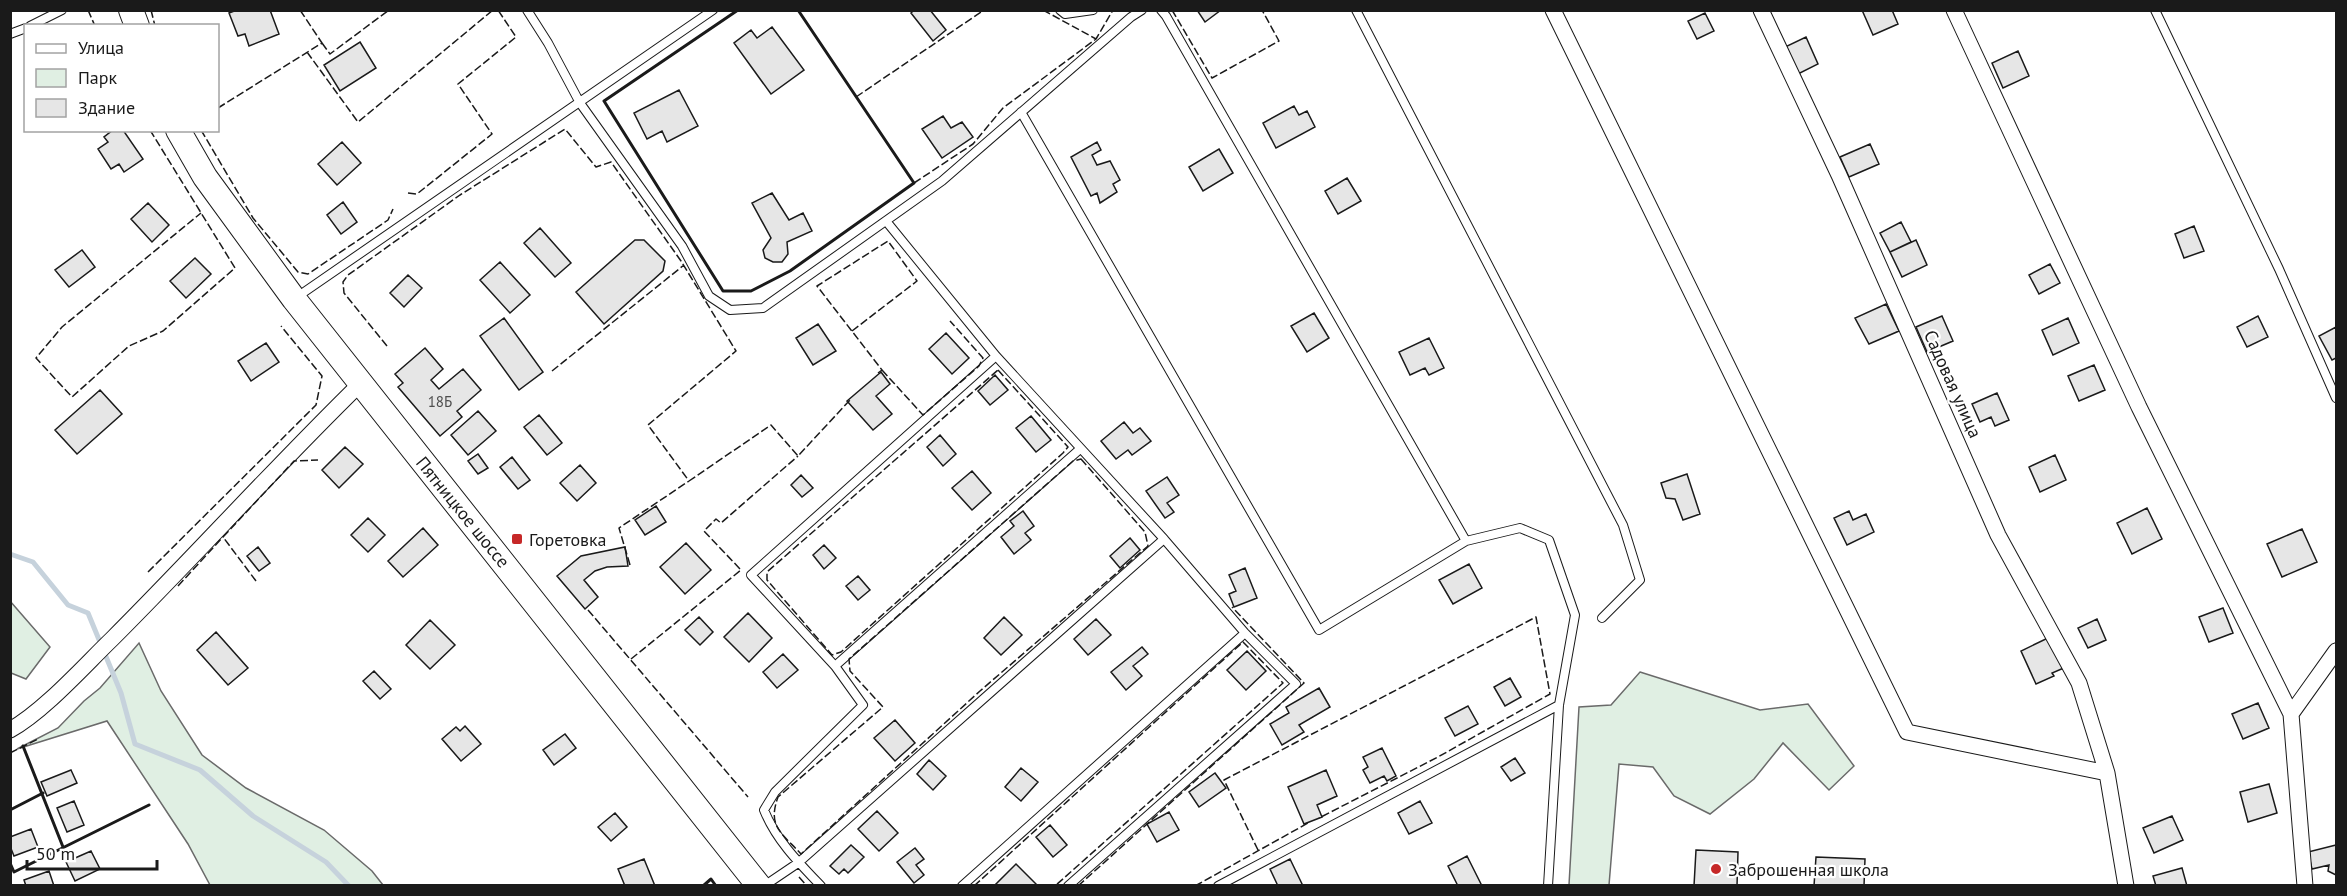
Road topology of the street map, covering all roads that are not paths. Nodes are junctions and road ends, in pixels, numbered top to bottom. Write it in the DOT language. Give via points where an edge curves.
graph roads {
  1 [pos="62,10"];
  2 [pos="527,10"];
  3 [pos="713,10"];
  4 [pos="1060,10"];
  5 [pos="1093,10"];
  6 [pos="1142,10"];
  7 [pos="1161,10"];
  8 [pos="1356,10"];
  9 [pos="1553,10"];
  10 [pos="1761,10"];
  11 [pos="1954,10"];
  12 [pos="2155,10"];
  13 [pos="34,24"];
  14 [pos="580,103"];
  15 [pos="1021,112"];
  16 [pos="179,132"];
  17 [pos="886,221"];
  18 [pos="294,299"];
  19 [pos="996,356"];
  20 [pos="360,384"];
  21 [pos="2337,398"];
  22 [pos="1080,449"];
  23 [pos="1164,539"];
  24 [pos="1466,541"];
  25 [pos="1602,618"];
  26 [pos="1245,633"];
  27 [pos="2337,651"];
  28 [pos="835,666"];
  29 [pos="1559,705"];
  30 [pos="2291,714"];
  31 [pos="10,730"];
  32 [pos="2107,773"];
  33 [pos="798,863"];
  34 [pos="759,885"];
  35 [pos="764,885"];
  36 [pos="821,885"];
  37 [pos="962,885"];
  38 [pos="1068,885"];
  39 [pos="1218,885"];
  40 [pos="1548,885"];
  41 [pos="2126,885"];
  42 [pos="2305,885"];
  1 -- 13 [label="lane"];
  2 -- 14 [label="lane"];
  3 -- 14 [label="lane"];
  4 -- 5 [label="lane" via="1065,14"];
  6 -- 15 [label="lane"];
  7 -- 24 [label="lane"];
  8 -- 25 [label="lane" via="1623,525 1640,580"];
  9 -- 32 [label="street" via="1907,732"];
  10 -- 32 [label="street, Садовая улица" via="1839,175 1998,534 2079,683"];
  11 -- 30 [label="street" via="2139,407"];
  12 -- 21 [label="lane"];
  14 -- 17 [label="lane" via="682,246 709,296 730,310 763,308"];
  14 -- 18 [label="lane"];
  15 -- 17 [label="lane" via="942,181"];
  15 -- 24 [label="lane" via="1319,630"];
  16 -- 18 [label="main road, Пятницкое шоссе" via="205,177"];
  17 -- 19 [label="lane"];
  18 -- 20 [label="main road, Пятницкое шоссе"];
  19 -- 22 [label="lane"];
  19 -- 28 [label="lane" via="751,575"];
  20 -- 31 [label="street" via="166,585 65,684"];
  20 -- 34 [label="main road, Пятницкое шоссе"];
  22 -- 23 [label="lane"];
  22 -- 28 [label="lane"];
  23 -- 26 [label="lane"];
  23 -- 33 [label="lane"];
  24 -- 29 [label="lane" via="1520,528 1549,540 1575,615"];
  26 -- 37 [label="lane"];
  26 -- 38 [label="lane" via="1296,684"];
  27 -- 30 [label="street"];
  28 -- 33 [label="lane" via="863,705 775,792 764,810"];
  29 -- 39 [label="lane"];
  29 -- 40 [label="lane"];
  30 -- 42 [label="street"];
  32 -- 41 [label="street, Садовая улица"];
  33 -- 35 [label="lane"];
  33 -- 36 [label="lane"];
}
